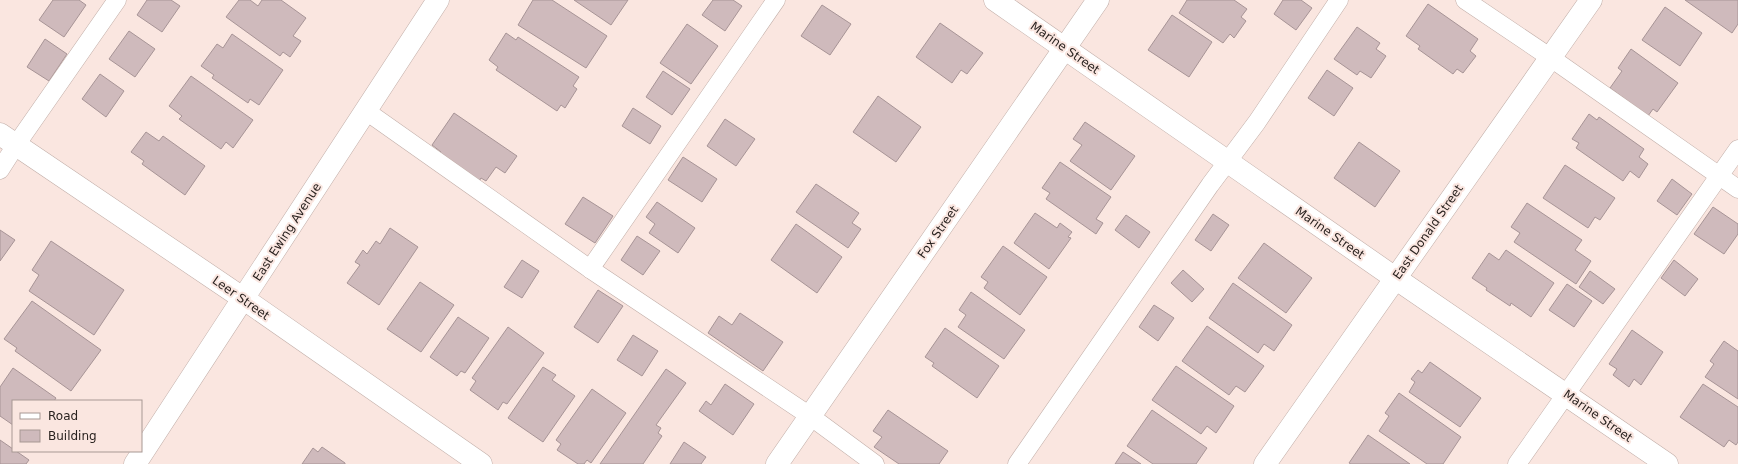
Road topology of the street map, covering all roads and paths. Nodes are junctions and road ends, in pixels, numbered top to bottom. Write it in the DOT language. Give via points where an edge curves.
graph roads {
  1 [pos="117,0"];
  2 [pos="438,0"];
  3 [pos="776,0"];
  4 [pos="996,0"];
  5 [pos="1098,0"];
  6 [pos="1339,0"];
  7 [pos="1465,0"];
  8 [pos="1591,0"];
  9 [pos="1065,48"];
  10 [pos="1551,58"];
  11 [pos="366,111"];
  12 [pos="8,139"];
  13 [pos="1738,149"];
  14 [pos="1227,161"];
  15 [pos="0,170"];
  16 [pos="1719,176"];
  17 [pos="1738,189"];
  18 [pos="590,269"];
  19 [pos="1395,278"];
  20 [pos="244,299"];
  21 [pos="1565,394"];
  22 [pos="810,416"];
  23 [pos="135,464"];
  24 [pos="481,464"];
  25 [pos="777,464"];
  26 [pos="875,464"];
  27 [pos="1017,464"];
  28 [pos="1265,464"];
  29 [pos="1517,464"];
  30 [pos="1667,464"];
  1 -- 12 [label="lane"];
  2 -- 11 [label="street, East Ewing Avenue"];
  3 -- 18 [label="lane"];
  4 -- 9 [label="street, Marine Street"];
  5 -- 9 [label="street, Fox Street"];
  6 -- 14 [label="lane" via="1257,122"];
  7 -- 10 [label="lane"];
  8 -- 10 [label="street, East Donald Street"];
  9 -- 14 [label="street, Marine Street"];
  9 -- 22 [label="street, Fox Street"];
  10 -- 16 [label="lane"];
  10 -- 19 [label="street, East Donald Street"];
  11 -- 18 [label="lane"];
  11 -- 20 [label="street, East Ewing Avenue"];
  12 -- 15 [label="lane"];
  12 -- 20 [label="street, Leer Street"];
  13 -- 16 [label="lane"];
  14 -- 19 [label="street, Marine Street"];
  14 -- 27 [label="lane"];
  16 -- 17 [label="lane"];
  16 -- 21 [label="lane"];
  18 -- 22 [label="lane"];
  19 -- 21 [label="street, Marine Street"];
  19 -- 28 [label="street, East Donald Street"];
  20 -- 23 [label="street, East Ewing Avenue"];
  20 -- 24 [label="street, Leer Street"];
  21 -- 29 [label="lane"];
  21 -- 30 [label="street, Marine Street"];
  22 -- 25 [label="street, Fox Street"];
  22 -- 26 [label="lane"];
}
